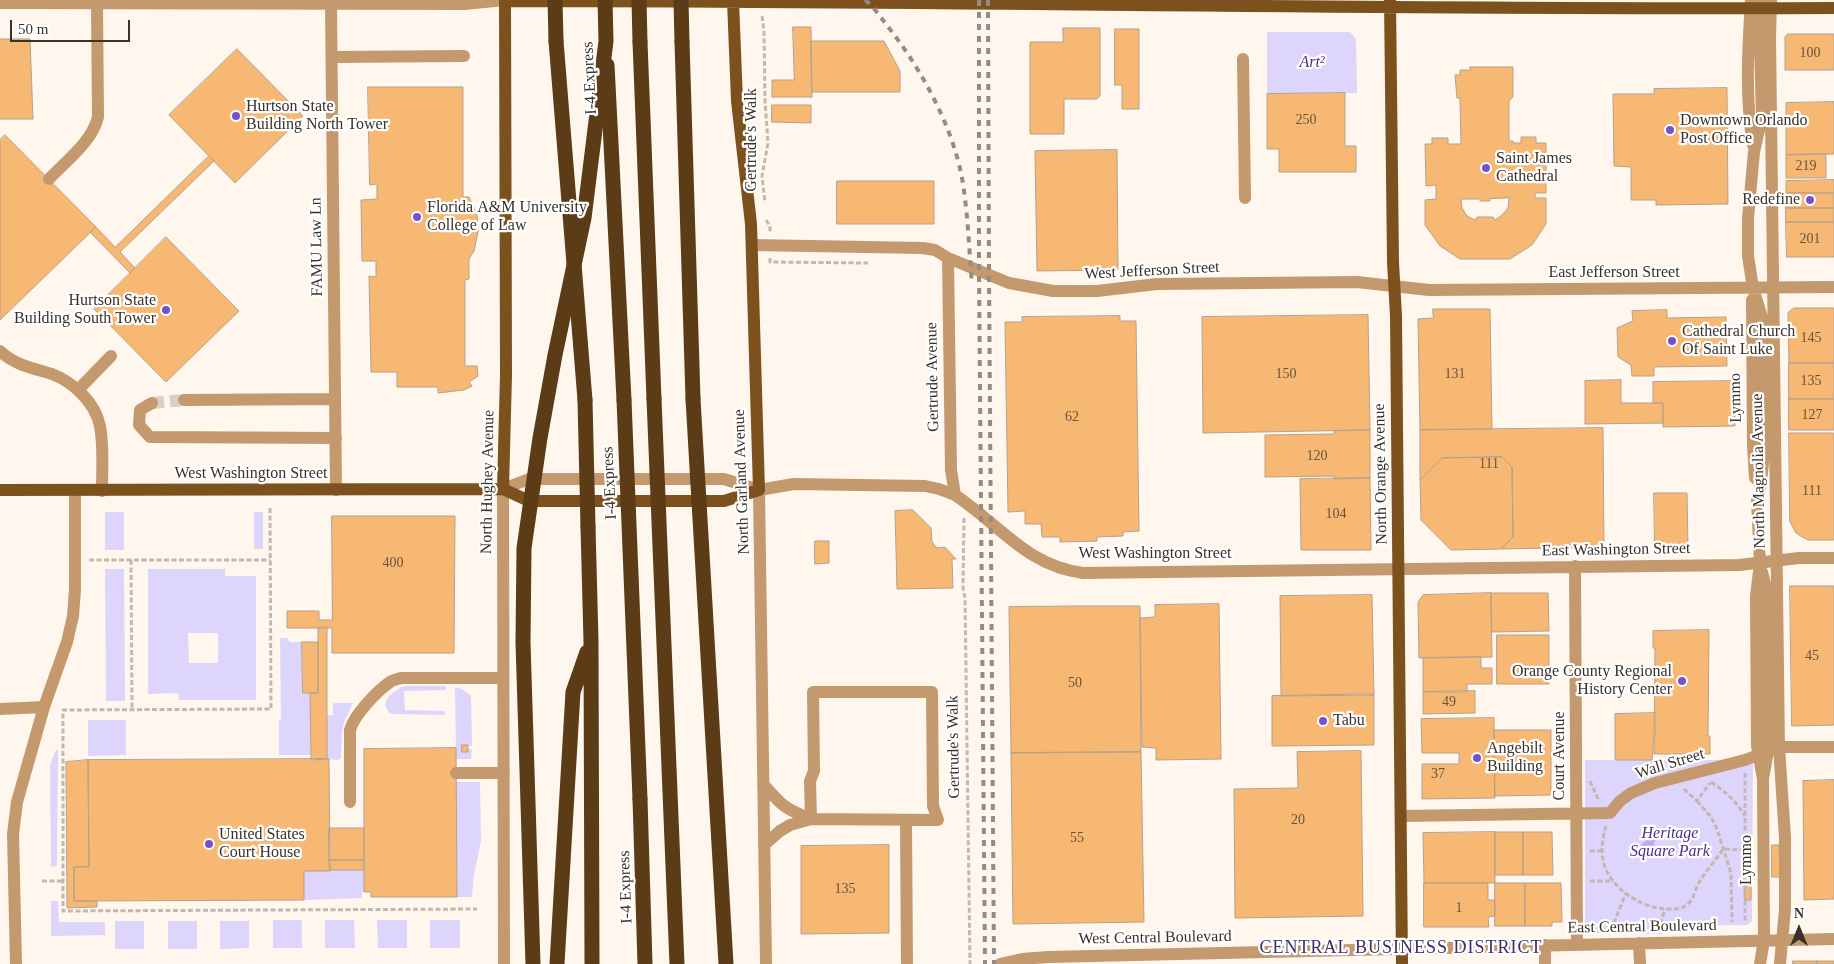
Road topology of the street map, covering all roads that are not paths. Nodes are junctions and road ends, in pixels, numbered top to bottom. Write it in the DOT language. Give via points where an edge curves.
graph roads {
  1 [pos="505,0"];
  2 [pos="554,0"];
  3 [pos="605,0"];
  4 [pos="639,0"];
  5 [pos="681,0"];
  6 [pos="733,0"];
  7 [pos="1123,2"];
  8 [pos="0,3"];
  9 [pos="1390,3"];
  10 [pos="98,4"];
  11 [pos="1757,4"];
  12 [pos="331,5"];
  13 [pos="1834,8"];
  14 [pos="606,41"];
  15 [pos="464,56"];
  16 [pos="332,57"];
  17 [pos="1243,59"];
  18 [pos="49,179"];
  19 [pos="1245,198"];
  20 [pos="752,245"];
  21 [pos="948,258"];
  22 [pos="1394,286"];
  23 [pos="1772,287"];
  24 [pos="1834,287"];
  25 [pos="1753,288"];
  26 [pos="0,351"];
  27 [pos="111,356"];
  28 [pos="78,390"];
  29 [pos="335,399"];
  30 [pos="184,400"];
  31 [pos="152,404"];
  32 [pos="336,438"];
  33 [pos="503,489"];
  34 [pos="0,490"];
  35 [pos="336,490"];
  36 [pos="759,490"];
  37 [pos="75,491"];
  38 [pos="102,491"];
  39 [pos="955,495"];
  40 [pos="1834,558"];
  41 [pos="1777,561"];
  42 [pos="1760,563"];
  43 [pos="1575,566"];
  44 [pos="1398,569"];
  45 [pos="591,641"];
  46 [pos="503,678"];
  47 [pos="0,708"];
  48 [pos="44,708"];
  49 [pos="1834,747"];
  50 [pos="1769,751"];
  51 [pos="456,773"];
  52 [pos="504,773"];
  53 [pos="763,784"];
  54 [pos="350,802"];
  55 [pos="1577,814"];
  56 [pos="1401,816"];
  57 [pos="811,819"];
  58 [pos="906,821"];
  59 [pos="764,845"];
  60 [pos="1834,939"];
  61 [pos="1764,940"];
  62 [pos="1782,940"];
  63 [pos="1639,943"];
  64 [pos="1577,945"];
  65 [pos="1545,946"];
  66 [pos="1401,949"];
  67 [pos="1020,962"];
  68 [pos="16,964"];
  69 [pos="504,964"];
  70 [pos="533,964"];
  71 [pos="557,964"];
  72 [pos="592,964"];
  73 [pos="645,964"];
  74 [pos="677,964"];
  75 [pos="726,964"];
  76 [pos="766,964"];
  77 [pos="907,964"];
  78 [pos="1000,964"];
  79 [pos="1402,964"];
  80 [pos="1545,964"];
  81 [pos="1640,964"];
  82 [pos="1760,964"];
  83 [pos="1770,964"];
  84 [pos="1780,964"];
  1 -- 6 [label="main road"];
  1 -- 12 [label="street" via="464,4"];
  1 -- 33 [label="main road, North Hughey Avenue" via="506,375"];
  2 -- 45 [label="highway, bridge" via="585,400"];
  3 -- 14 [label="highway, I-4 Express, bridge"];
  4 -- 74 [label="highway, bridge"];
  5 -- 75 [label="highway, bridge" via="694,399"];
  6 -- 7 [label="main road"];
  6 -- 20 [label="main road, North Garland Avenue" via="737,101"];
  7 -- 9 [label="main road"];
  8 -- 10 [label="street"];
  9 -- 11 [label="main road"];
  9 -- 22 [label="main road, North Orange Avenue"];
  10 -- 12 [label="street"];
  10 -- 18 [label="street" via="98,117 95,129"];
  11 -- 13 [label="main road"];
  11 -- 23 [label="street, North Magnolia Avenue" via="1770,38"];
  11 -- 25 [label="street, Lymmo" via="1748,43 1749,123 1754,152 1748,256"];
  12 -- 16 [label="street, FAMU Law Ln"];
  14 -- 70 [label="highway, bridge" via="584,218 555,354 524,548 522,642"];
  14 -- 73 [label="highway, I-4 Express, bridge" via="637,690"];
  15 -- 16 [label="street"];
  16 -- 29 [label="street, FAMU Law Ln"];
  17 -- 19 [label="street"];
  20 -- 21 [label="street, West Jefferson Street" via="915,248 935,250"];
  20 -- 36 [label="main road, North Garland Avenue"];
  21 -- 22 [label="street, West Jefferson Street" via="1009,283 1053,291 1210,283 1356,282"];
  21 -- 39 [label="street, Gertrude Avenue" via="951,470"];
  22 -- 25 [label="street, East Jefferson Street" via="1429,290"];
  22 -- 44 [label="main road, North Orange Avenue"];
  23 -- 24 [label="street, East Jefferson Street"];
  23 -- 25 [label="street, East Jefferson Street"];
  23 -- 41 [label="street, North Magnolia Avenue"];
  25 -- 42 [label="street, Lymmo" via="1753,446"];
  26 -- 28 [label="street" via="24,366 63,378"];
  27 -- 28 [label="street"];
  28 -- 38 [label="street" via="100,424"];
  29 -- 30 [label="street"];
  29 -- 32 [label="street, FAMU Law Ln"];
  31 -- 32 [label="street" via="140,410 139,426 150,437"];
  32 -- 35 [label="street, FAMU Law Ln"];
  33 -- 35 [label="main road, West Washington Street"];
  33 -- 36 [label="street, West Washington Street" via="529,479 724,480"];
  33 -- 36 [label="main road, West Washington Street" via="529,501 724,501"];
  33 -- 46 [label="street, North Hughey Avenue"];
  34 -- 37 [label="main road, West Washington Street"];
  35 -- 38 [label="main road, West Washington Street"];
  36 -- 39 [label="street, West Washington Street" via="794,484 915,485 934,487"];
  36 -- 53 [label="street, North Garland Avenue"];
  37 -- 38 [label="main road, West Washington Street"];
  37 -- 48 [label="street" via="73,616"];
  39 -- 44 [label="street, West Washington Street" via="1039,560 1075,572"];
  40 -- 41 [label="street, East Washington Street"];
  41 -- 42 [label="street, East Washington Street"];
  41 -- 50 [label="street, North Magnolia Avenue"];
  42 -- 43 [label="street, East Washington Street"];
  42 -- 50 [label="street, Lymmo" via="1756,596 1757,746"];
  43 -- 44 [label="street, East Washington Street"];
  43 -- 55 [label="street, Court Avenue"];
  44 -- 56 [label="main road, North Orange Avenue"];
  45 -- 71 [label="highway" via="573,692"];
  45 -- 72 [label="highway"];
  46 -- 52 [label="street, North Hughey Avenue"];
  46 -- 54 [label="street" via="401,678 391,681 352,724"];
  47 -- 48 [label="street"];
  48 -- 68 [label="street" via="17,802 13,834"];
  49 -- 50 [label="street, Wall Street"];
  50 -- 55 [label="street, Wall Street" via="1642,787 1620,801 1610,813"];
  50 -- 61 [label="street, Lymmo" via="1763,779"];
  50 -- 62 [label="street, North Magnolia Avenue" via="1785,838"];
  51 -- 52 [label="street"];
  52 -- 69 [label="street, North Hughey Avenue"];
  53 -- 57 [label="street" via="790,811"];
  53 -- 59 [label="street, North Garland Avenue"];
  55 -- 56 [label="street"];
  55 -- 64 [label="street, Court Avenue"];
  56 -- 66 [label="main road, North Orange Avenue"];
  57 -- 58 [label="street"];
  57 -- 58 [label="street" via="813,692 932,692 933,806 938,820"];
  57 -- 59 [label="street" via="790,825"];
  58 -- 77 [label="street"];
  59 -- 76 [label="street, North Garland Avenue"];
  60 -- 62 [label="street"];
  61 -- 62 [label="street, East Central Boulevard"];
  61 -- 63 [label="street, East Central Boulevard"];
  61 -- 82 [label="street, Lymmo"];
  61 -- 83 [label="street, Lymmo"];
  62 -- 84 [label="street, North Magnolia Avenue"];
  63 -- 64 [label="street, East Central Boulevard"];
  63 -- 81 [label="street"];
  64 -- 65 [label="street, East Central Boulevard"];
  65 -- 66 [label="street, East Central Boulevard"];
  65 -- 80 [label="street"];
  66 -- 67 [label="street, West Central Boulevard" via="1057,956"];
  66 -- 79 [label="main road, North Orange Avenue"];
  67 -- 78 [label="street, West Central Boulevard"];
}
